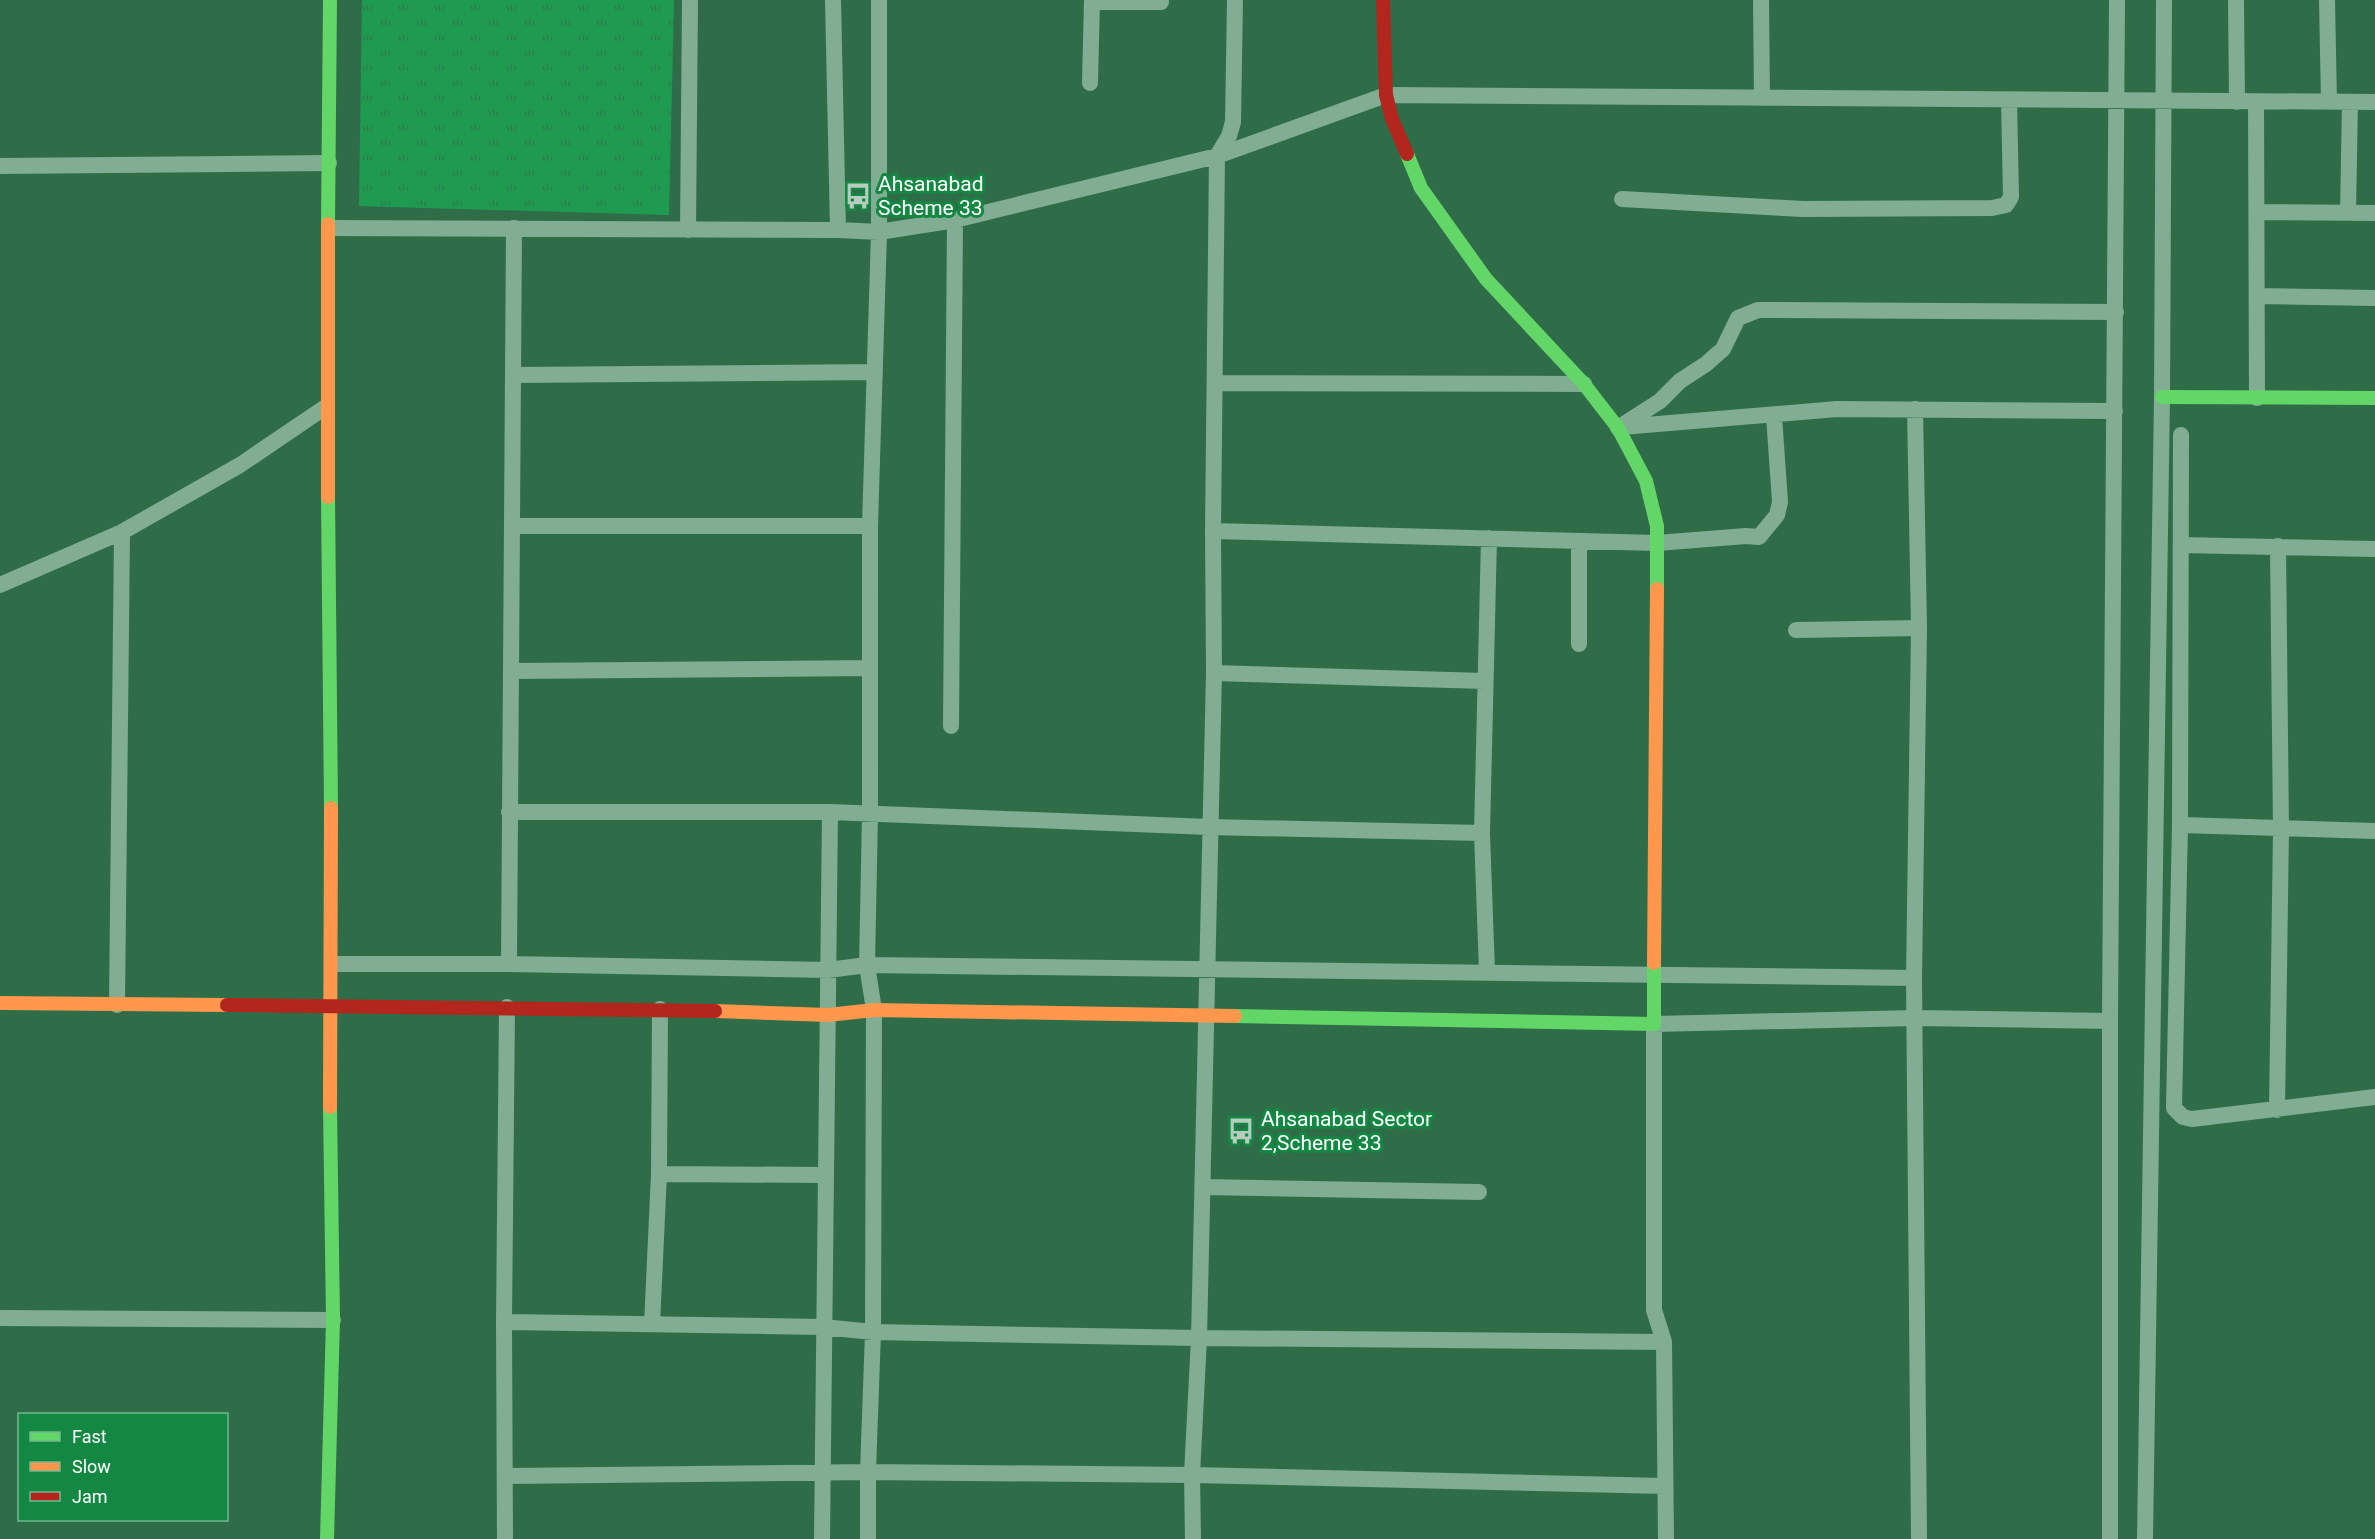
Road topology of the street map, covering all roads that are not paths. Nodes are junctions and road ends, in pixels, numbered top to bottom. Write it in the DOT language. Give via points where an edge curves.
graph roads {
  1 [pos="330,0"];
  2 [pos="690,0"];
  3 [pos="833,0"];
  4 [pos="879,0"];
  5 [pos="1235,0"];
  6 [pos="1383,0"];
  7 [pos="1761,0"];
  8 [pos="2117,0"];
  9 [pos="2164,0"];
  10 [pos="2236,0"];
  11 [pos="2327,0"];
  12 [pos="1092,1"];
  13 [pos="1161,2"];
  14 [pos="1090,83"];
  15 [pos="1386,95"];
  16 [pos="1762,98"];
  17 [pos="2009,100"];
  18 [pos="2116,101"];
  19 [pos="2162,102"];
  20 [pos="2237,102"];
  21 [pos="2256,102"];
  22 [pos="2329,102"];
  23 [pos="2350,102"];
  24 [pos="2375,102"];
  25 [pos="1217,156"];
  26 [pos="329,164"];
  27 [pos="0,166"];
  28 [pos="1622,199"];
  29 [pos="2257,213"];
  30 [pos="2348,213"];
  31 [pos="2375,213"];
  32 [pos="955,219"];
  33 [pos="328,228"];
  34 [pos="514,228"];
  35 [pos="688,230"];
  36 [pos="838,230"];
  37 [pos="879,232"];
  38 [pos="2257,296"];
  39 [pos="2375,298"];
  40 [pos="2116,312"];
  41 [pos="874,372"];
  42 [pos="514,375"];
  43 [pos="1215,383"];
  44 [pos="1584,384"];
  45 [pos="2162,397"];
  46 [pos="2257,398"];
  47 [pos="2375,398"];
  48 [pos="327,406"];
  49 [pos="1915,409"];
  50 [pos="2115,411"];
  51 [pos="1774,416"];
  52 [pos="1618,428"];
  53 [pos="2181,435"];
  54 [pos="513,526"];
  55 [pos="870,526"];
  56 [pos="1213,531"];
  57 [pos="122,532"];
  58 [pos="1489,538"];
  59 [pos="1579,541"];
  60 [pos="1657,543"];
  61 [pos="2181,545"];
  62 [pos="2278,546"];
  63 [pos="2375,549"];
  64 [pos="0,585"];
  65 [pos="1919,628"];
  66 [pos="1796,630"];
  67 [pos="1579,644"];
  68 [pos="870,668"];
  69 [pos="511,671"];
  70 [pos="1214,673"];
  71 [pos="1485,681"];
  72 [pos="951,726"];
  73 [pos="509,812"];
  74 [pos="830,812"];
  75 [pos="870,815"];
  76 [pos="2180,825"];
  77 [pos="1209,827"];
  78 [pos="2282,830"];
  79 [pos="2375,831"];
  80 [pos="1482,832"];
  81 [pos="332,964"];
  82 [pos="509,964"];
  83 [pos="867,965"];
  84 [pos="1208,968"];
  85 [pos="828,970"];
  86 [pos="1487,972"];
  87 [pos="1655,975"];
  88 [pos="1914,978"];
  89 [pos="0,1003"];
  90 [pos="117,1005"];
  91 [pos="329,1005"];
  92 [pos="507,1007"];
  93 [pos="660,1009"];
  94 [pos="874,1010"];
  95 [pos="1207,1015"];
  96 [pos="828,1016"];
  97 [pos="1915,1018"];
  98 [pos="2110,1021"];
  99 [pos="1654,1024"];
  100 [pos="2375,1097"];
  101 [pos="2277,1110"];
  102 [pos="659,1174"];
  103 [pos="825,1175"];
  104 [pos="1203,1187"];
  105 [pos="1479,1192"];
  106 [pos="0,1318"];
  107 [pos="333,1320"];
  108 [pos="504,1322"];
  109 [pos="652,1324"];
  110 [pos="823,1327"];
  111 [pos="873,1332"];
  112 [pos="1199,1338"];
  113 [pos="1664,1342"];
  114 [pos="868,1472"];
  115 [pos="824,1474"];
  116 [pos="1191,1475"];
  117 [pos="505,1476"];
  118 [pos="1665,1486"];
  119 [pos="327,1539"];
  120 [pos="505,1539"];
  121 [pos="822,1539"];
  122 [pos="868,1539"];
  123 [pos="1193,1539"];
  124 [pos="1666,1539"];
  125 [pos="1919,1539"];
  126 [pos="2110,1539"];
  127 [pos="2145,1539"];
  1 -- 26 [label="street"];
  2 -- 35 [label="street"];
  3 -- 36 [label="street"];
  4 -- 37 [label="street"];
  5 -- 25 [label="street" via="1233,122"];
  6 -- 15 [label="street"];
  7 -- 16 [label="street"];
  8 -- 18 [label="street"];
  9 -- 19 [label="street"];
  10 -- 20 [label="street"];
  11 -- 22 [label="street"];
  12 -- 13 [label="street"];
  12 -- 14 [label="street"];
  15 -- 16 [label="street"];
  15 -- 25 [label="street"];
  15 -- 44 [label="street" via="1421,188 1486,279"];
  16 -- 17 [label="street"];
  17 -- 18 [label="street"];
  17 -- 28 [label="street" via="2011,197 2006,206 1803,209"];
  18 -- 19 [label="street"];
  18 -- 40 [label="street"];
  19 -- 20 [label="street"];
  19 -- 45 [label="street"];
  20 -- 21 [label="street"];
  21 -- 22 [label="street"];
  21 -- 29 [label="street"];
  22 -- 23 [label="street"];
  23 -- 24 [label="street"];
  23 -- 30 [label="street"];
  25 -- 32 [label="street"];
  25 -- 43 [label="street"];
  26 -- 27 [label="street"];
  26 -- 33 [label="street"];
  29 -- 30 [label="street"];
  29 -- 38 [label="street"];
  30 -- 31 [label="street"];
  32 -- 37 [label="street"];
  32 -- 72 [label="street"];
  33 -- 34 [label="street"];
  33 -- 48 [label="street"];
  34 -- 35 [label="street"];
  34 -- 42 [label="street"];
  35 -- 36 [label="street"];
  36 -- 37 [label="street"];
  37 -- 41 [label="street"];
  38 -- 39 [label="street"];
  38 -- 46 [label="street"];
  40 -- 50 [label="street"];
  40 -- 52 [label="street" via="1758,310 1738,318 1723,349 1706,364"];
  41 -- 42 [label="street"];
  41 -- 55 [label="street"];
  42 -- 54 [label="street"];
  43 -- 44 [label="street"];
  43 -- 56 [label="street"];
  44 -- 52 [label="street"];
  45 -- 46 [label="street"];
  45 -- 127 [label="street"];
  46 -- 47 [label="street"];
  48 -- 57 [label="street" via="240,465"];
  48 -- 81 [label="street"];
  49 -- 50 [label="street"];
  49 -- 51 [label="street" via="1837,409"];
  49 -- 65 [label="street"];
  50 -- 98 [label="street"];
  51 -- 52 [label="street"];
  51 -- 60 [label="street" via="1780,502 1777,515 1759,537"];
  52 -- 60 [label="street" via="1646,481"];
  53 -- 61 [label="street"];
  54 -- 55 [label="street"];
  54 -- 69 [label="street"];
  55 -- 68 [label="street"];
  56 -- 58 [label="street"];
  56 -- 70 [label="street"];
  57 -- 64 [label="street"];
  57 -- 90 [label="street"];
  58 -- 59 [label="street"];
  58 -- 71 [label="street"];
  59 -- 60 [label="street"];
  59 -- 67 [label="street"];
  60 -- 87 [label="street"];
  61 -- 62 [label="street"];
  61 -- 76 [label="street"];
  62 -- 63 [label="street"];
  62 -- 78 [label="street"];
  65 -- 66 [label="street"];
  65 -- 88 [label="street"];
  68 -- 69 [label="street"];
  68 -- 75 [label="street"];
  69 -- 73 [label="street"];
  70 -- 71 [label="street"];
  70 -- 77 [label="street"];
  71 -- 80 [label="street"];
  73 -- 74 [label="street"];
  73 -- 82 [label="street"];
  74 -- 75 [label="street"];
  74 -- 85 [label="street"];
  75 -- 77 [label="street"];
  75 -- 83 [label="street"];
  76 -- 78 [label="street"];
  76 -- 101 [label="street" via="2174,1108 2192,1119"];
  77 -- 80 [label="street"];
  77 -- 84 [label="street"];
  78 -- 79 [label="street"];
  78 -- 101 [label="street"];
  80 -- 86 [label="street"];
  81 -- 82 [label="street"];
  81 -- 91 [label="street"];
  82 -- 85 [label="street"];
  83 -- 84 [label="street"];
  83 -- 85 [label="street"];
  83 -- 94 [label="street"];
  84 -- 86 [label="street"];
  84 -- 95 [label="street"];
  85 -- 96 [label="street"];
  86 -- 87 [label="street"];
  87 -- 88 [label="street"];
  87 -- 99 [label="street"];
  88 -- 97 [label="street"];
  89 -- 90 [label="street"];
  90 -- 91 [label="street"];
  91 -- 92 [label="street"];
  91 -- 107 [label="street"];
  92 -- 93 [label="street"];
  92 -- 108 [label="street"];
  93 -- 96 [label="street"];
  93 -- 102 [label="street"];
  94 -- 95 [label="street"];
  94 -- 96 [label="street"];
  94 -- 111 [label="street"];
  95 -- 99 [label="street"];
  95 -- 104 [label="street"];
  96 -- 103 [label="street"];
  97 -- 98 [label="street"];
  97 -- 99 [label="street"];
  97 -- 125 [label="street"];
  98 -- 126 [label="street"];
  99 -- 113 [label="street" via="1654,1310"];
  100 -- 101 [label="street"];
  102 -- 103 [label="street"];
  102 -- 109 [label="street"];
  103 -- 110 [label="street"];
  104 -- 105 [label="street"];
  104 -- 112 [label="street"];
  106 -- 107 [label="street"];
  107 -- 119 [label="street"];
  108 -- 109 [label="street"];
  108 -- 117 [label="street"];
  109 -- 110 [label="street"];
  110 -- 111 [label="street"];
  110 -- 115 [label="street"];
  111 -- 112 [label="street"];
  111 -- 114 [label="street"];
  112 -- 113 [label="street"];
  112 -- 116 [label="street"];
  113 -- 118 [label="street"];
  114 -- 115 [label="street"];
  114 -- 116 [label="street"];
  114 -- 122 [label="street"];
  115 -- 117 [label="street"];
  115 -- 121 [label="street"];
  116 -- 118 [label="street"];
  116 -- 123 [label="street"];
  117 -- 120 [label="street"];
  118 -- 124 [label="street"];
}
